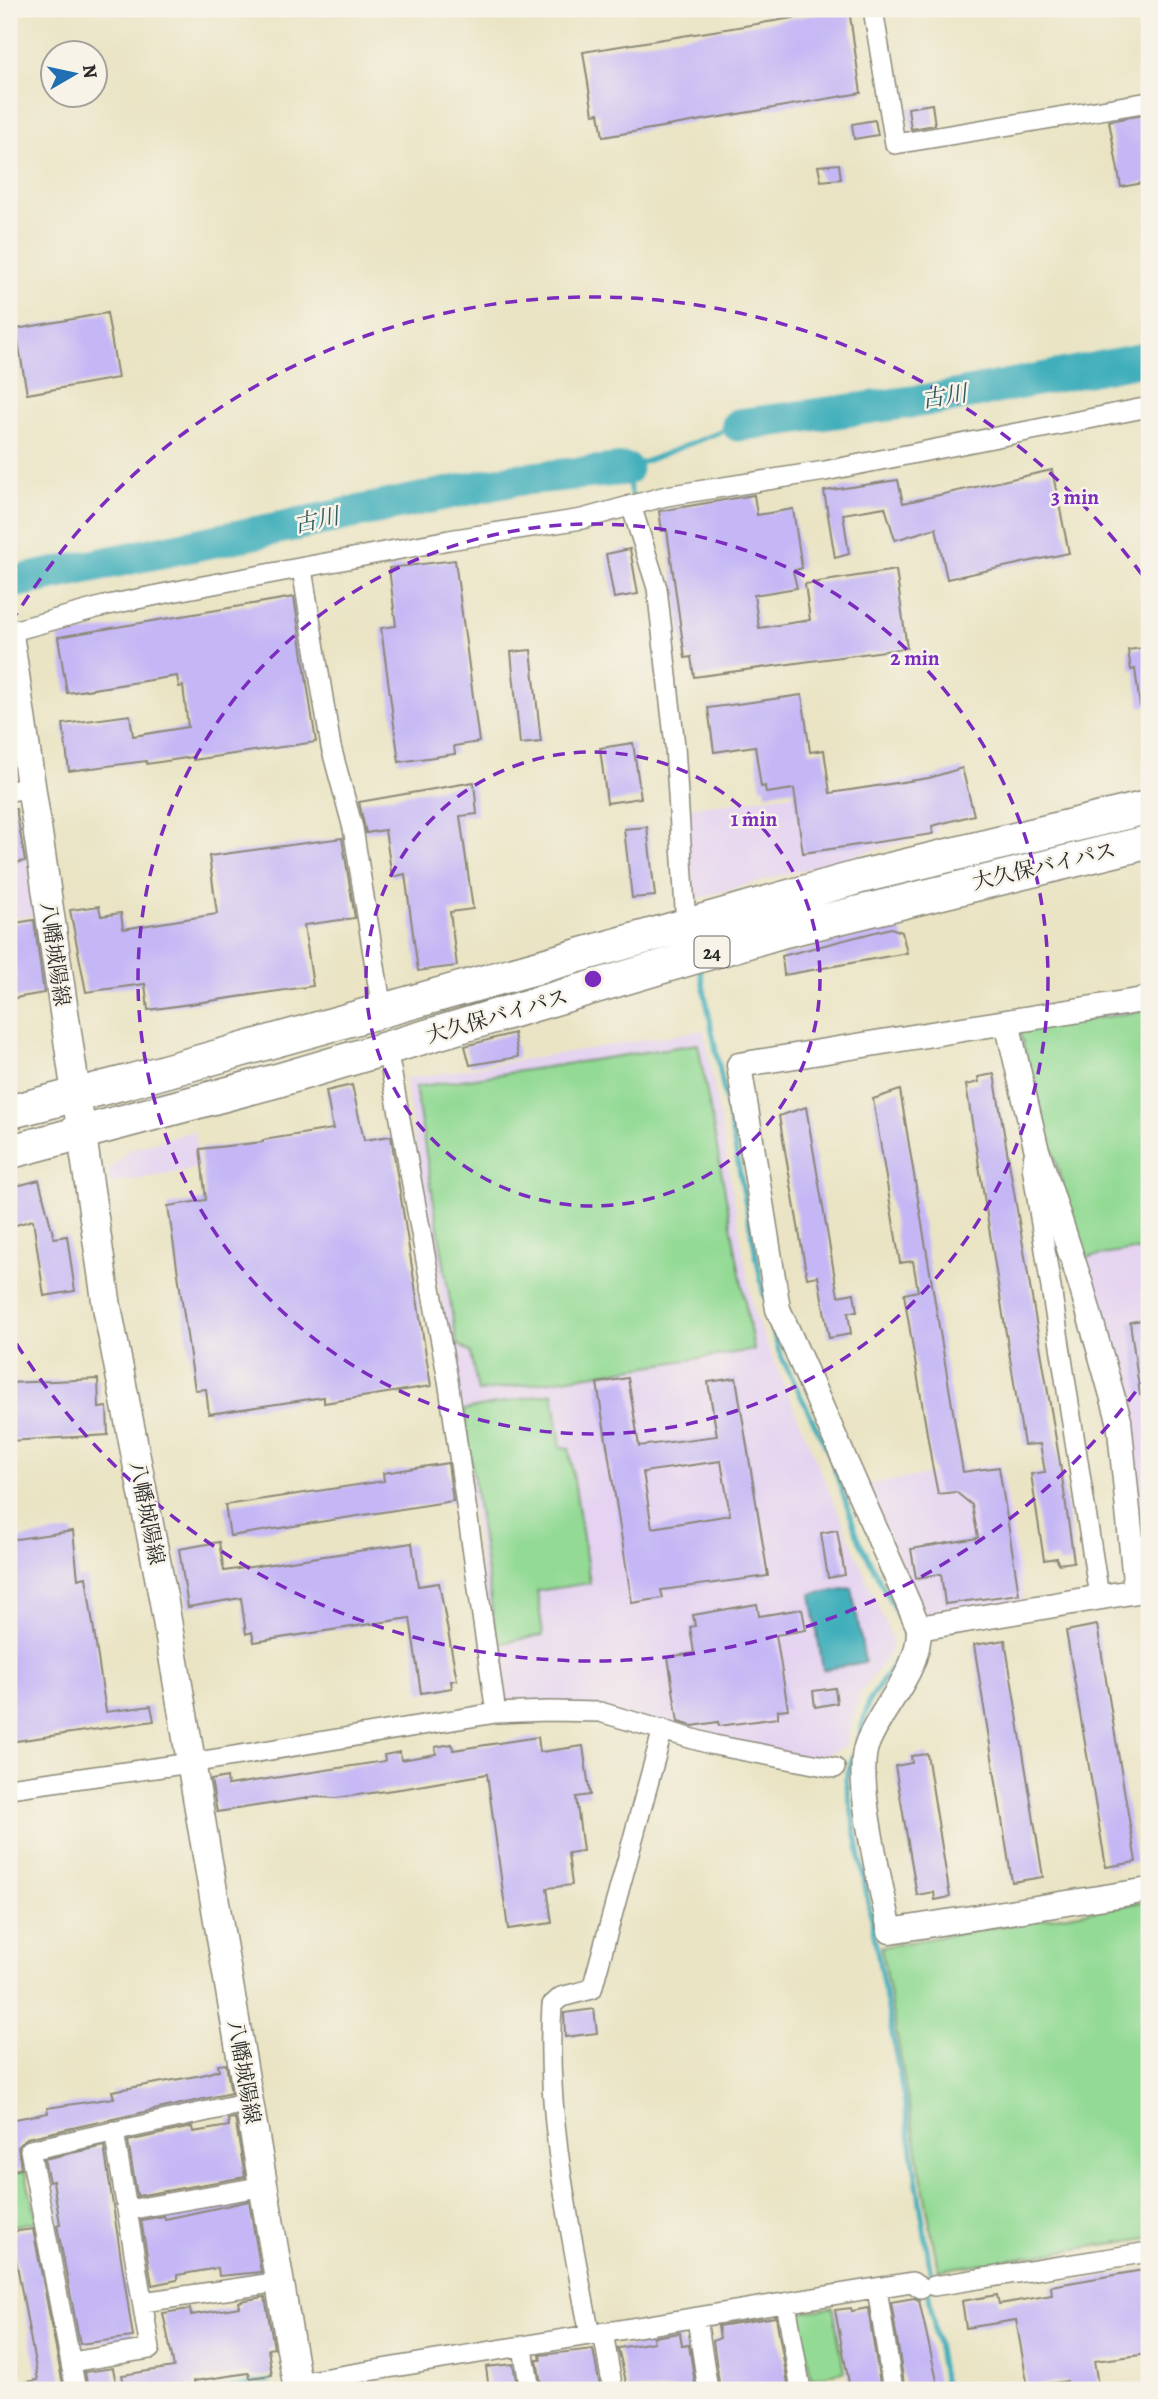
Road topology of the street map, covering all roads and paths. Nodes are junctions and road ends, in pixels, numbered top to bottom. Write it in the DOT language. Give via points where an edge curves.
graph roads {
  1 [pos="873,9"];
  2 [pos="1149,102"];
  3 [pos="1149,407"];
  4 [pos="631,505"];
  5 [pos="302,569"];
  6 [pos="9,633"];
  7 [pos="19,789"];
  8 [pos="1149,807"];
  9 [pos="1149,842"];
  10 [pos="686,925"];
  11 [pos="1149,999"];
  12 [pos="382,1010"];
  13 [pos="1007,1022"];
  14 [pos="387,1048"];
  15 [pos="76,1096"];
  16 [pos="9,1112"];
  17 [pos="82,1134"];
  18 [pos="1037,1147"];
  19 [pos="9,1152"];
  20 [pos="1143,1590"];
  21 [pos="1099,1596"];
  22 [pos="919,1628"];
  23 [pos="496,1713"];
  24 [pos="663,1729"];
  25 [pos="191,1763"];
  26 [pos="835,1769"];
  27 [pos="9,1788"];
  28 [pos="1149,1891"];
  29 [pos="249,2102"];
  30 [pos="114,2132"];
  31 [pos="264,2186"];
  32 [pos="128,2210"];
  33 [pos="1149,2252"];
  34 [pos="280,2282"];
  35 [pos="877,2288"];
  36 [pos="143,2302"];
  37 [pos="786,2303"];
  38 [pos="696,2319"];
  39 [pos="596,2331"];
  40 [pos="523,2348"];
  41 [pos="71,2362"];
  42 [pos="298,2387"];
  43 [pos="76,2390"];
  44 [pos="530,2390"];
  45 [pos="613,2390"];
  46 [pos="708,2390"];
  47 [pos="800,2390"];
  48 [pos="893,2390"];
  1 -- 2 [label="street" via="895,144"];
  3 -- 4 [label="street"];
  4 -- 5 [label="street" via="582,519"];
  4 -- 10 [label="street" via="657,588 675,746"];
  5 -- 6 [label="street" via="108,605"];
  5 -- 12 [label="street" via="331,747 353,828"];
  6 -- 7 [label="main road, 八幡城陽線"];
  7 -- 15 [label="main road, 八幡城陽線"];
  8 -- 10 [label="highway, 大久保バイパス / 24"];
  9 -- 14 [label="highway, 大久保バイパス / 24" via="783,931"];
  10 -- 12 [label="highway, 大久保バイパス / 24"];
  11 -- 13 [label="street"];
  12 -- 15 [label="highway, 大久保バイパス / 24"];
  13 -- 18 [label="street"];
  13 -- 22 [label="street" via="739,1065 779,1309"];
  14 -- 17 [label="highway, 大久保バイパス / 24"];
  14 -- 23 [label="street" via="448,1380"];
  15 -- 16 [label="highway, 大久保バイパス / 24"];
  15 -- 17 [label="main road, 八幡城陽線"];
  17 -- 19 [label="highway, 大久保バイパス / 24"];
  17 -- 25 [label="main road, 八幡城陽線" via="107,1307"];
  18 -- 20 [label="street" via="1119,1420"];
  18 -- 21 [label="street" via="1032,1166"];
  20 -- 21 [label="street"];
  21 -- 22 [label="street"];
  22 -- 28 [label="street" via="919,1648 865,1746 864,1787 890,1931"];
  23 -- 24 [label="street" via="600,1712"];
  23 -- 25 [label="street"];
  24 -- 26 [label="street" via="714,1745"];
  24 -- 39 [label="street" via="592,1989 561,1997 552,2005 549,2050 565,2200"];
  25 -- 27 [label="street"];
  25 -- 29 [label="main road, 八幡城陽線"];
  29 -- 30 [label="street"];
  29 -- 31 [label="main road, 八幡城陽線"];
  30 -- 32 [label="street"];
  30 -- 41 [label="street" via="30,2150"];
  31 -- 32 [label="street"];
  31 -- 34 [label="main road, 八幡城陽線"];
  32 -- 36 [label="street"];
  33 -- 35 [label="street" via="928,2287 912,2281"];
  34 -- 36 [label="street"];
  34 -- 42 [label="main road, 八幡城陽線"];
  35 -- 37 [label="street"];
  35 -- 48 [label="street"];
  36 -- 41 [label="street" via="150,2349"];
  37 -- 38 [label="street"];
  37 -- 47 [label="street"];
  38 -- 39 [label="street"];
  38 -- 46 [label="street"];
  39 -- 40 [label="street"];
  39 -- 45 [label="street"];
  40 -- 42 [label="street"];
  40 -- 44 [label="street"];
  41 -- 43 [label="street"];
}
